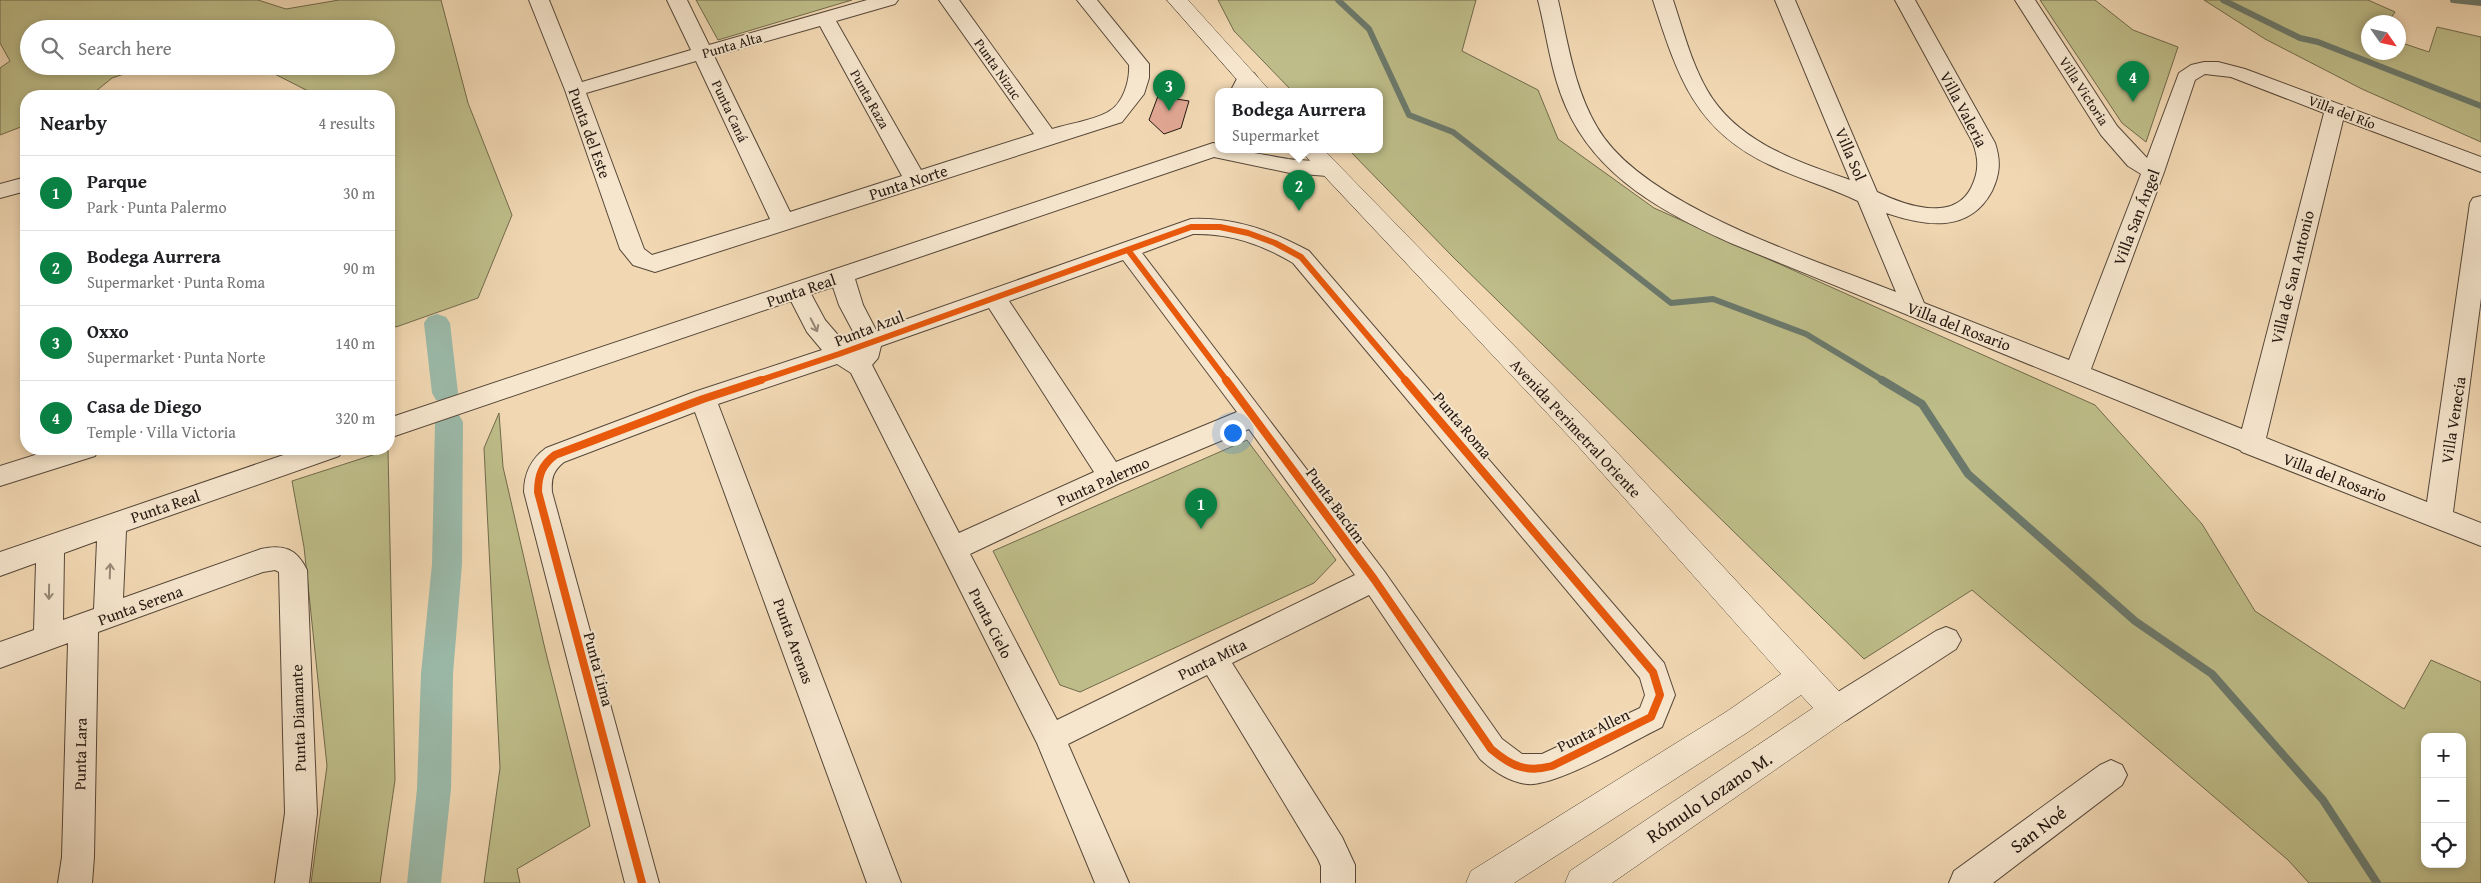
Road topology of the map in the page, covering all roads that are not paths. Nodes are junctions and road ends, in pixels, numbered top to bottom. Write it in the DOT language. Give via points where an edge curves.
graph roads {
  1 [pos="539,0"];
  2 [pos="677,0"];
  3 [pos="888,0"];
  4 [pos="949,0"];
  5 [pos="1087,0"];
  6 [pos="1177,0"];
  7 [pos="1548,0"];
  8 [pos="1663,0"];
  9 [pos="1785,0"];
  10 [pos="1905,0"];
  11 [pos="2025,0"];
  12 [pos="825,18"];
  13 [pos="703,53"];
  14 [pos="2201,68"];
  15 [pos="1249,87"];
  16 [pos="575,90"];
  17 [pos="2335,109"];
  18 [pos="1047,137"];
  19 [pos="1215,143"];
  20 [pos="1248,153"];
  21 [pos="1319,159"];
  22 [pos="2481,165"];
  23 [pos="2153,172"];
  24 [pos="915,180"];
  25 [pos="20,186"];
  26 [pos="0,191"];
  27 [pos="1869,196"];
  28 [pos="2481,203"];
  29 [pos="783,222"];
  30 [pos="1206,225"];
  31 [pos="1128,250"];
  32 [pos="644,262"];
  33 [pos="842,276"];
  34 [pos="798,291"];
  35 [pos="994,297"];
  36 [pos="1915,309"];
  37 [pos="856,354"];
  38 [pos="2076,372"];
  39 [pos="703,399"];
  40 [pos="1254,416"];
  41 [pos="395,426"];
  42 [pos="2251,444"];
  43 [pos="61,455"];
  44 [pos="313,455"];
  45 [pos="544,463"];
  46 [pos="0,476"];
  47 [pos="1111,476"];
  48 [pos="2438,518"];
  49 [pos="112,525"];
  50 [pos="2481,536"];
  51 [pos="50,546"];
  52 [pos="953,549"];
  53 [pos="280,558"];
  54 [pos="0,564"];
  55 [pos="1374,579"];
  56 [pos="96,621"];
  57 [pos="48,638"];
  58 [pos="1946,640"];
  59 [pos="0,655"];
  60 [pos="1213,658"];
  61 [pos="1803,676"];
  62 [pos="1660,695"];
  63 [pos="1836,710"];
  64 [pos="1050,738"];
  65 [pos="1524,771"];
  66 [pos="2111,775"];
  67 [pos="1339,881"];
  68 [pos="75,883"];
  69 [pos="292,883"];
  70 [pos="642,883"];
  71 [pos="884,883"];
  72 [pos="1112,883"];
  73 [pos="1483,883"];
  74 [pos="1582,883"];
  75 [pos="1966,883"];
  1 -- 16 [label="street, Punta del Este"];
  2 -- 13 [label="street, Punta Caná"];
  3 -- 12 [label="street, Punta Alta"];
  4 -- 18 [label="street, Punta Nizuc"];
  5 -- 18 [label="street, Punta Norte" via="1139,64 1140,76 1124,111 1115,117"];
  6 -- 15 [label="street"];
  7 -- 36 [label="street, Villa del Rosario" via="1576,108 1608,157 1625,173 1724,232"];
  8 -- 27 [label="street, Villa Valeria" via="1685,65 1713,115 1735,134 1774,158"];
  9 -- 27 [label="street, Villa Sol"];
  10 -- 27 [label="street, Villa Valeria" via="1984,143 1990,162 1987,180 1977,199 1960,212 1942,215 1900,210"];
  11 -- 23 [label="street, Villa Victoria" via="2109,130 2136,161"];
  12 -- 13 [label="street, Punta Alta"];
  12 -- 24 [label="street, Punta Raza"];
  13 -- 16 [label="street, Punta Alta"];
  13 -- 29 [label="street, Punta Caná"];
  14 -- 17 [label="street, Villa del Río" via="2238,73"];
  14 -- 23 [label="street, Villa San Ángel" via="2186,77"];
  16 -- 32 [label="street, Punta del Este" via="632,249"];
  17 -- 22 [label="street, Villa del Río"];
  17 -- 42 [label="street, Villa de San Antonio"];
  18 -- 24 [label="street, Punta Norte"];
  19 -- 33 [label="street, Punta Real"];
  20 -- 21 [label="street, Punta Real" via="1290,166"];
  21 -- 61 [label="street, Avenida Perimetral Oriente" via="1588,438"];
  23 -- 38 [label="street, Villa San Ángel"];
  24 -- 29 [label="street, Punta Norte"];
  25 -- 26 [label="street"];
  27 -- 36 [label="street, Villa Sol"];
  28 -- 48 [label="street, Villa Venecia"];
  29 -- 32 [label="street, Punta Norte" via="655,264"];
  30 -- 31 [label="street, Punta Azul" via="1190,227"];
  30 -- 62 [label="street, Punta Roma" via="1267,239 1301,257 1653,672"];
  31 -- 35 [label="street, Punta Azul"];
  31 -- 40 [label="street, Punta Bacúm"];
  33 -- 34 [label="street, Punta Real"];
  33 -- 37 [label="street, Punta Cielo" via="852,305"];
  34 -- 37 [label="street, Punta Cielo, one-way" via="818,332"];
  34 -- 41 [label="street, Punta Real"];
  35 -- 37 [label="street, Punta Azul"];
  35 -- 47 [label="street"];
  36 -- 38 [label="street, Villa del Rosario"];
  37 -- 39 [label="street, Punta Azul"];
  37 -- 52 [label="street, Punta Cielo"];
  38 -- 42 [label="street, Villa del Rosario"];
  39 -- 45 [label="street, Punta Azul" via="555,455"];
  39 -- 71 [label="street, Punta Arenas"];
  40 -- 47 [label="street, Punta Palermo"];
  40 -- 55 [label="street, Punta Bacúm"];
  42 -- 48 [label="street, Villa del Rosario"];
  43 -- 46 [label="street"];
  44 -- 49 [label="street, Punta Real"];
  45 -- 70 [label="street, Punta Lima" via="539,474 538,492"];
  47 -- 52 [label="street, Punta Palermo"];
  48 -- 50 [label="street, Villa del Rosario"];
  49 -- 51 [label="street, Punta Real"];
  56 -- 49 [label="street, Punta Lara, one-way"];
  51 -- 54 [label="street, Punta Real"];
  51 -- 57 [label="street, one-way"];
  52 -- 64 [label="street, Punta Cielo"];
  53 -- 56 [label="street, Punta Serena" via="252,564"];
  53 -- 69 [label="street, Punta Diamante" via="287,561 293,570 301,813"];
  55 -- 60 [label="street, Punta Mita"];
  55 -- 65 [label="street, Punta Bacúm" via="1491,749 1504,761"];
  56 -- 57 [label="street, Punta Serena"];
  56 -- 68 [label="street, Punta Lara"];
  57 -- 59 [label="street, Punta Serena"];
  58 -- 63 [label="street"];
  60 -- 64 [label="street, Punta Mita"];
  60 -- 67 [label="street" via="1330,848 1338,866"];
  61 -- 63 [label="street, Avenida Perimetral Oriente"];
  61 -- 73 [label="street" via="1737,722"];
  62 -- 65 [label="street, Punta Allen" via="1651,717 1552,766"];
  63 -- 74 [label="street, Rómulo Lozano M."];
  64 -- 72 [label="street, Punta Cielo"];
  66 -- 75 [label="street, San Noé"];
}
